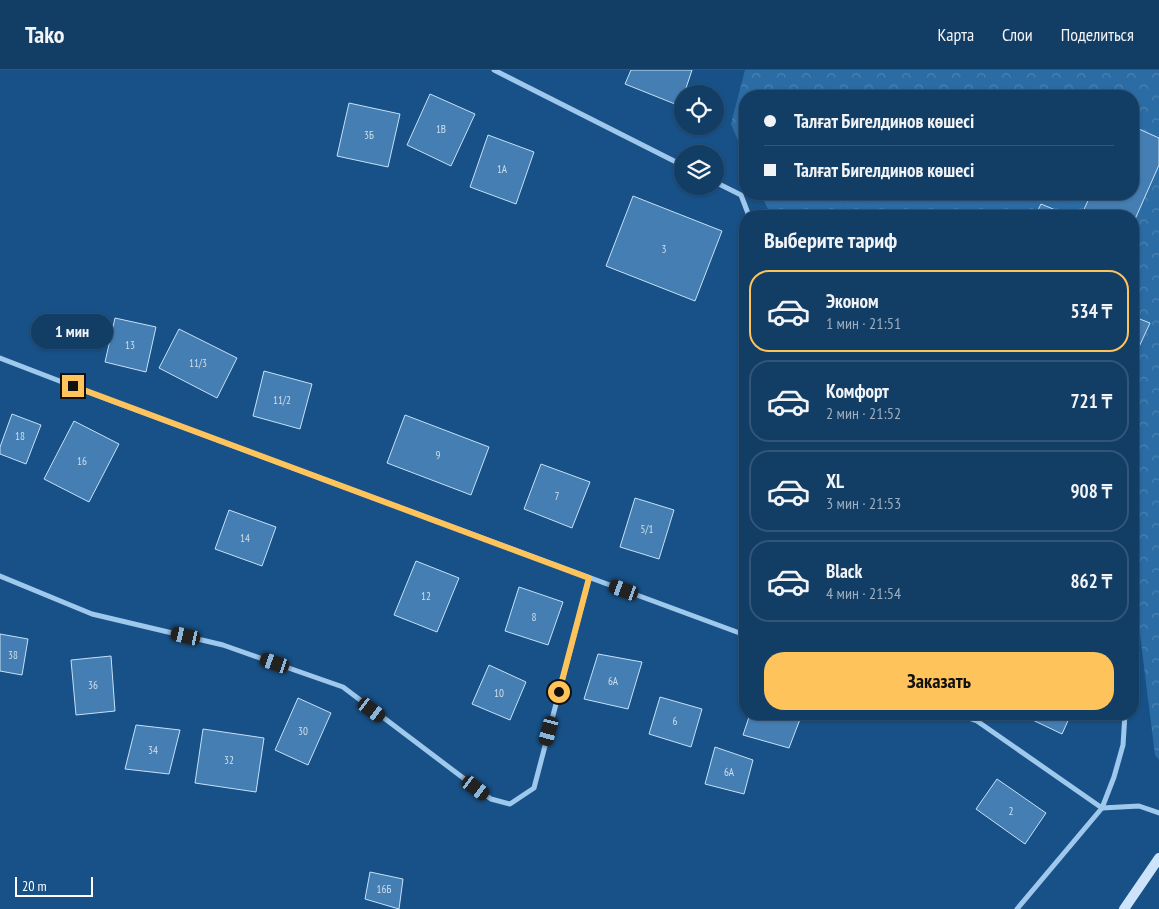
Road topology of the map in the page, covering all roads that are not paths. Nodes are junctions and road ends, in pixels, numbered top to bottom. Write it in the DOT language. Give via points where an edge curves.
graph roads {
  1 [pos="494,70"];
  2 [pos="674,161"];
  3 [pos="724,186"];
  4 [pos="739,194"];
  5 [pos="0,358"];
  6 [pos="0,576"];
  7 [pos="589,578"];
  8 [pos="739,633"];
  9 [pos="975,720"];
  10 [pos="1125,720"];
  11 [pos="1102,808"];
  12 [pos="1159,813"];
  13 [pos="1159,858"];
  14 [pos="1017,909"];
  15 [pos="1124,909"];
  1 -- 2 [label="street"];
  3 -- 4 [label="street"];
  5 -- 7 [label="street"];
  6 -- 7 [label="street" via="92,614 223,645 343,687 490,799 510,804 534,788"];
  7 -- 8 [label="street"];
  9 -- 11 [label="street"];
  10 -- 11 [label="street" via="1123,745"];
  11 -- 12 [label="street" via="1139,806"];
  11 -- 14 [label="street"];
  13 -- 15 [label="street"];
}
